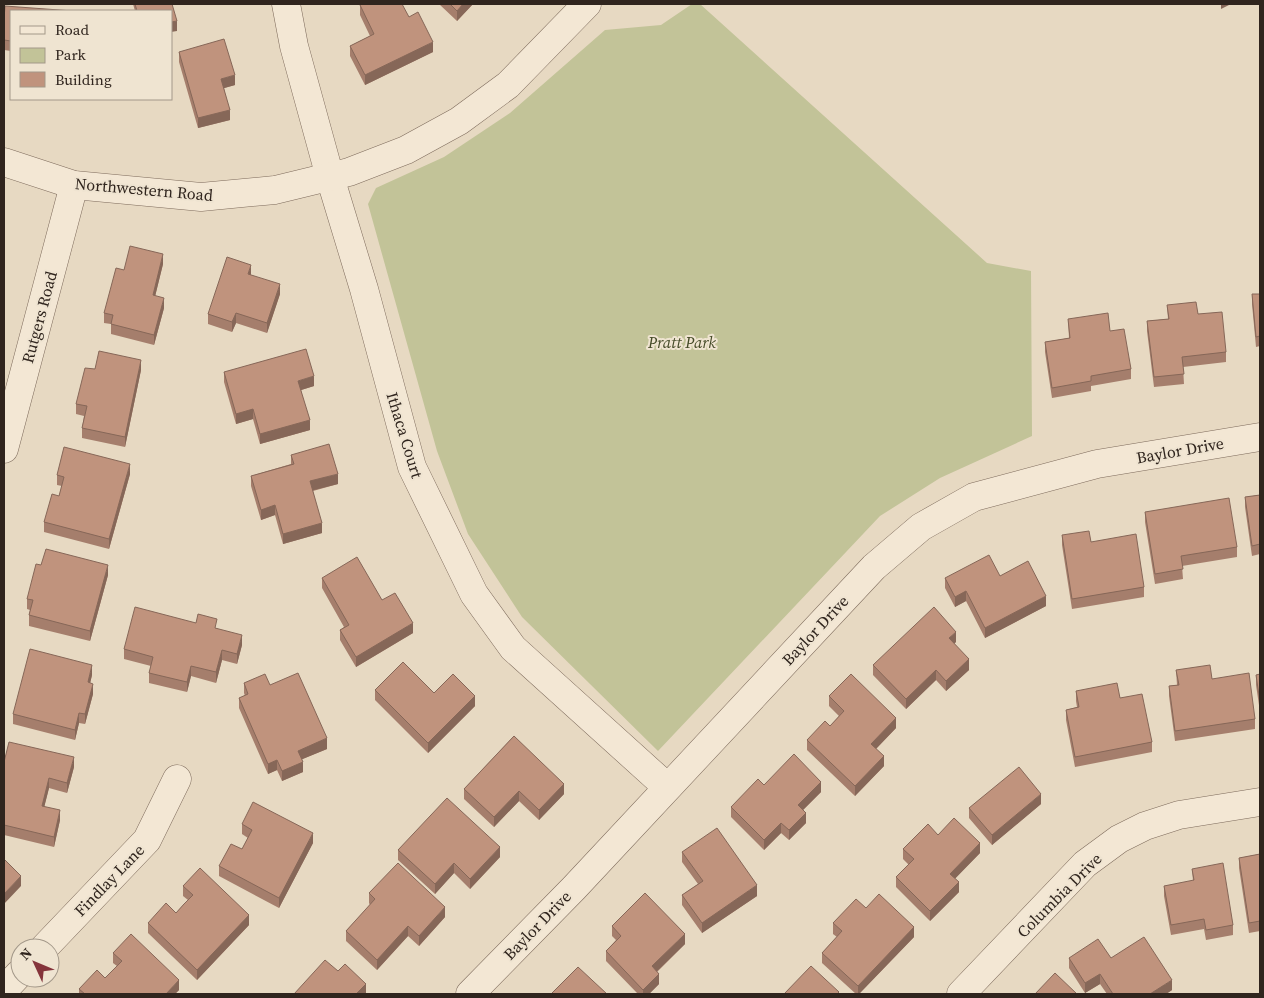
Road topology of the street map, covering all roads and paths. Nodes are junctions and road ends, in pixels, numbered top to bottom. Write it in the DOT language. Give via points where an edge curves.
graph roads {
  1 [pos="286,4"];
  2 [pos="588,4"];
  3 [pos="4,162"];
  4 [pos="330,177"];
  5 [pos="74,185"];
  6 [pos="1260,437"];
  7 [pos="4,449"];
  8 [pos="177,779"];
  9 [pos="667,787"];
  10 [pos="1260,802"];
  11 [pos="54,938"];
  12 [pos="470,994"];
  13 [pos="961,994"];
  1 -- 4 [label="street, Ithaca Court" via="294,46"];
  2 -- 4 [label="street, Northwestern Road" via="508,85 460,121 406,150"];
  3 -- 5 [label="street, Northwestern Road"];
  4 -- 5 [label="street, Northwestern Road" via="275,190 201,197"];
  4 -- 9 [label="street, Ithaca Court" via="412,467 474,594 513,648"];
  5 -- 7 [label="street, Rutgers Road"];
  6 -- 9 [label="street, Baylor Drive" via="1097,464 974,496 921,527 874,567"];
  8 -- 11 [label="street, Findlay Lane" via="147,840"];
  9 -- 12 [label="street, Baylor Drive"];
  10 -- 13 [label="street, Columbia Drive" via="1179,815 1145,826 1118,840 1085,864"];
}
